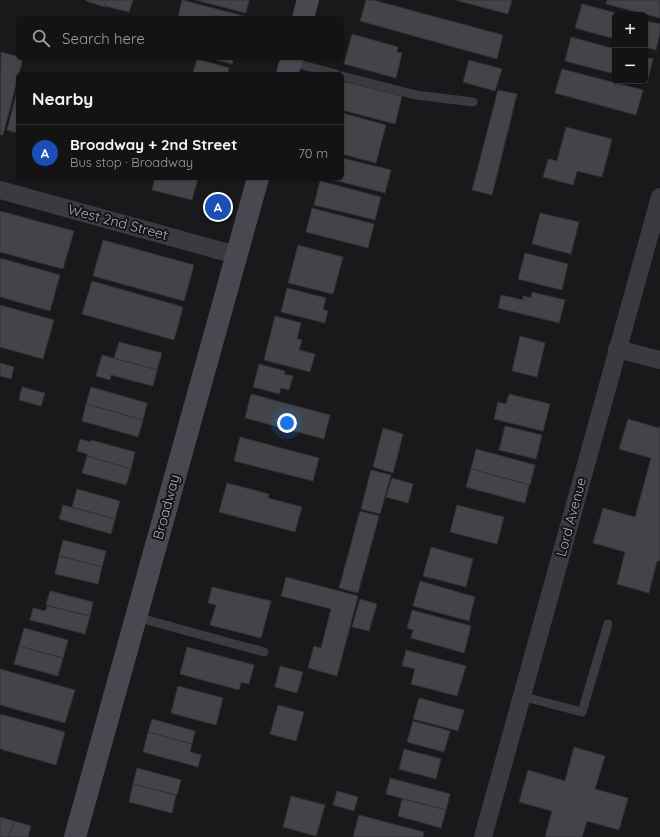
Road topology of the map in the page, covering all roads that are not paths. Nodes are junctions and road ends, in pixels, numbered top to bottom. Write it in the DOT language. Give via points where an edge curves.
graph roads {
  1 [pos="308,0"];
  2 [pos="304,16"];
  3 [pos="290,65"];
  4 [pos="326,72"];
  5 [pos="344,77"];
  6 [pos="473,102"];
  7 [pos="257,180"];
  8 [pos="0,190"];
  9 [pos="660,197"];
  10 [pos="236,255"];
  11 [pos="617,349"];
  12 [pos="660,360"];
  13 [pos="136,617"];
  14 [pos="608,624"];
  15 [pos="264,652"];
  16 [pos="522,696"];
  17 [pos="75,837"];
  18 [pos="483,837"];
  1 -- 2 [label="street"];
  3 -- 4 [label="lane"];
  5 -- 6 [label="lane" via="416,95"];
  7 -- 10 [label="street, Broadway"];
  8 -- 10 [label="street, West 2nd Street"];
  9 -- 11 [label="street, Lord Avenue"];
  10 -- 13 [label="street, Broadway"];
  11 -- 12 [label="street"];
  11 -- 16 [label="street, Lord Avenue"];
  13 -- 15 [label="lane"];
  13 -- 17 [label="street, Broadway"];
  14 -- 16 [label="lane" via="582,712"];
  16 -- 18 [label="street, Lord Avenue"];
}
